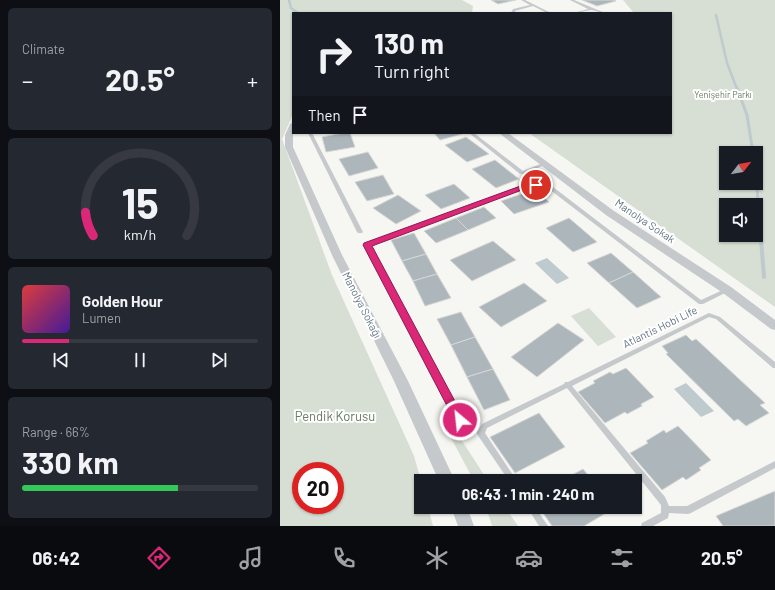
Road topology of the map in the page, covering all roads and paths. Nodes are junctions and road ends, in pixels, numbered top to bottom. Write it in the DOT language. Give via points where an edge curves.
graph roads {
  1 [pos="523,0"];
  2 [pos="572,0"];
  3 [pos="532,5"];
  4 [pos="591,9"];
  5 [pos="513,12"];
  6 [pos="547,12"];
  7 [pos="580,12"];
  8 [pos="600,12"];
  9 [pos="292,128"];
  10 [pos="311,134"];
  11 [pos="472,134"];
  12 [pos="504,134"];
  13 [pos="545,164"];
  14 [pos="360,232"];
  15 [pos="727,290"];
  16 [pos="775,326"];
  17 [pos="775,366"];
  18 [pos="567,384"];
  19 [pos="460,420"];
  20 [pos="775,464"];
  21 [pos="444,474"];
  22 [pos="508,474"];
  23 [pos="666,509"];
  24 [pos="461,514"];
  25 [pos="536,514"];
  26 [pos="466,526"];
  27 [pos="544,526"];
  28 [pos="645,526"];
  1 -- 3 [label="lane"];
  2 -- 4 [label="lane"];
  3 -- 5 [label="lane"];
  3 -- 6 [label="lane"];
  4 -- 7 [label="lane"];
  4 -- 8 [label="lane"];
  9 -- 21 [label="street, Manolya Sokağı" via="289,147 337,255 401,381"];
  10 -- 14 [label="lane"];
  11 -- 13 [label="lane" via="522,173"];
  12 -- 13 [label="street, Manolya Sokak"];
  13 -- 15 [label="street, Manolya Sokak" via="610,213"];
  15 -- 16 [label="street, Manolya Sokak"];
  15 -- 19 [label="lane" via="701,303 551,188 536,185 529,185 367,245"];
  17 -- 18 [label="lane, Atlantis Hobi Life" via="718,318 709,315"];
  18 -- 22 [label="lane, Atlantis Hobi Life" via="481,429 481,434"];
  18 -- 23 [label="lane" via="662,499"];
  20 -- 23 [label="lane" via="688,510"];
  23 -- 28 [label="lane" via="665,515"];
  24 -- 26 [label="street"];
  25 -- 27 [label="lane"];
}
